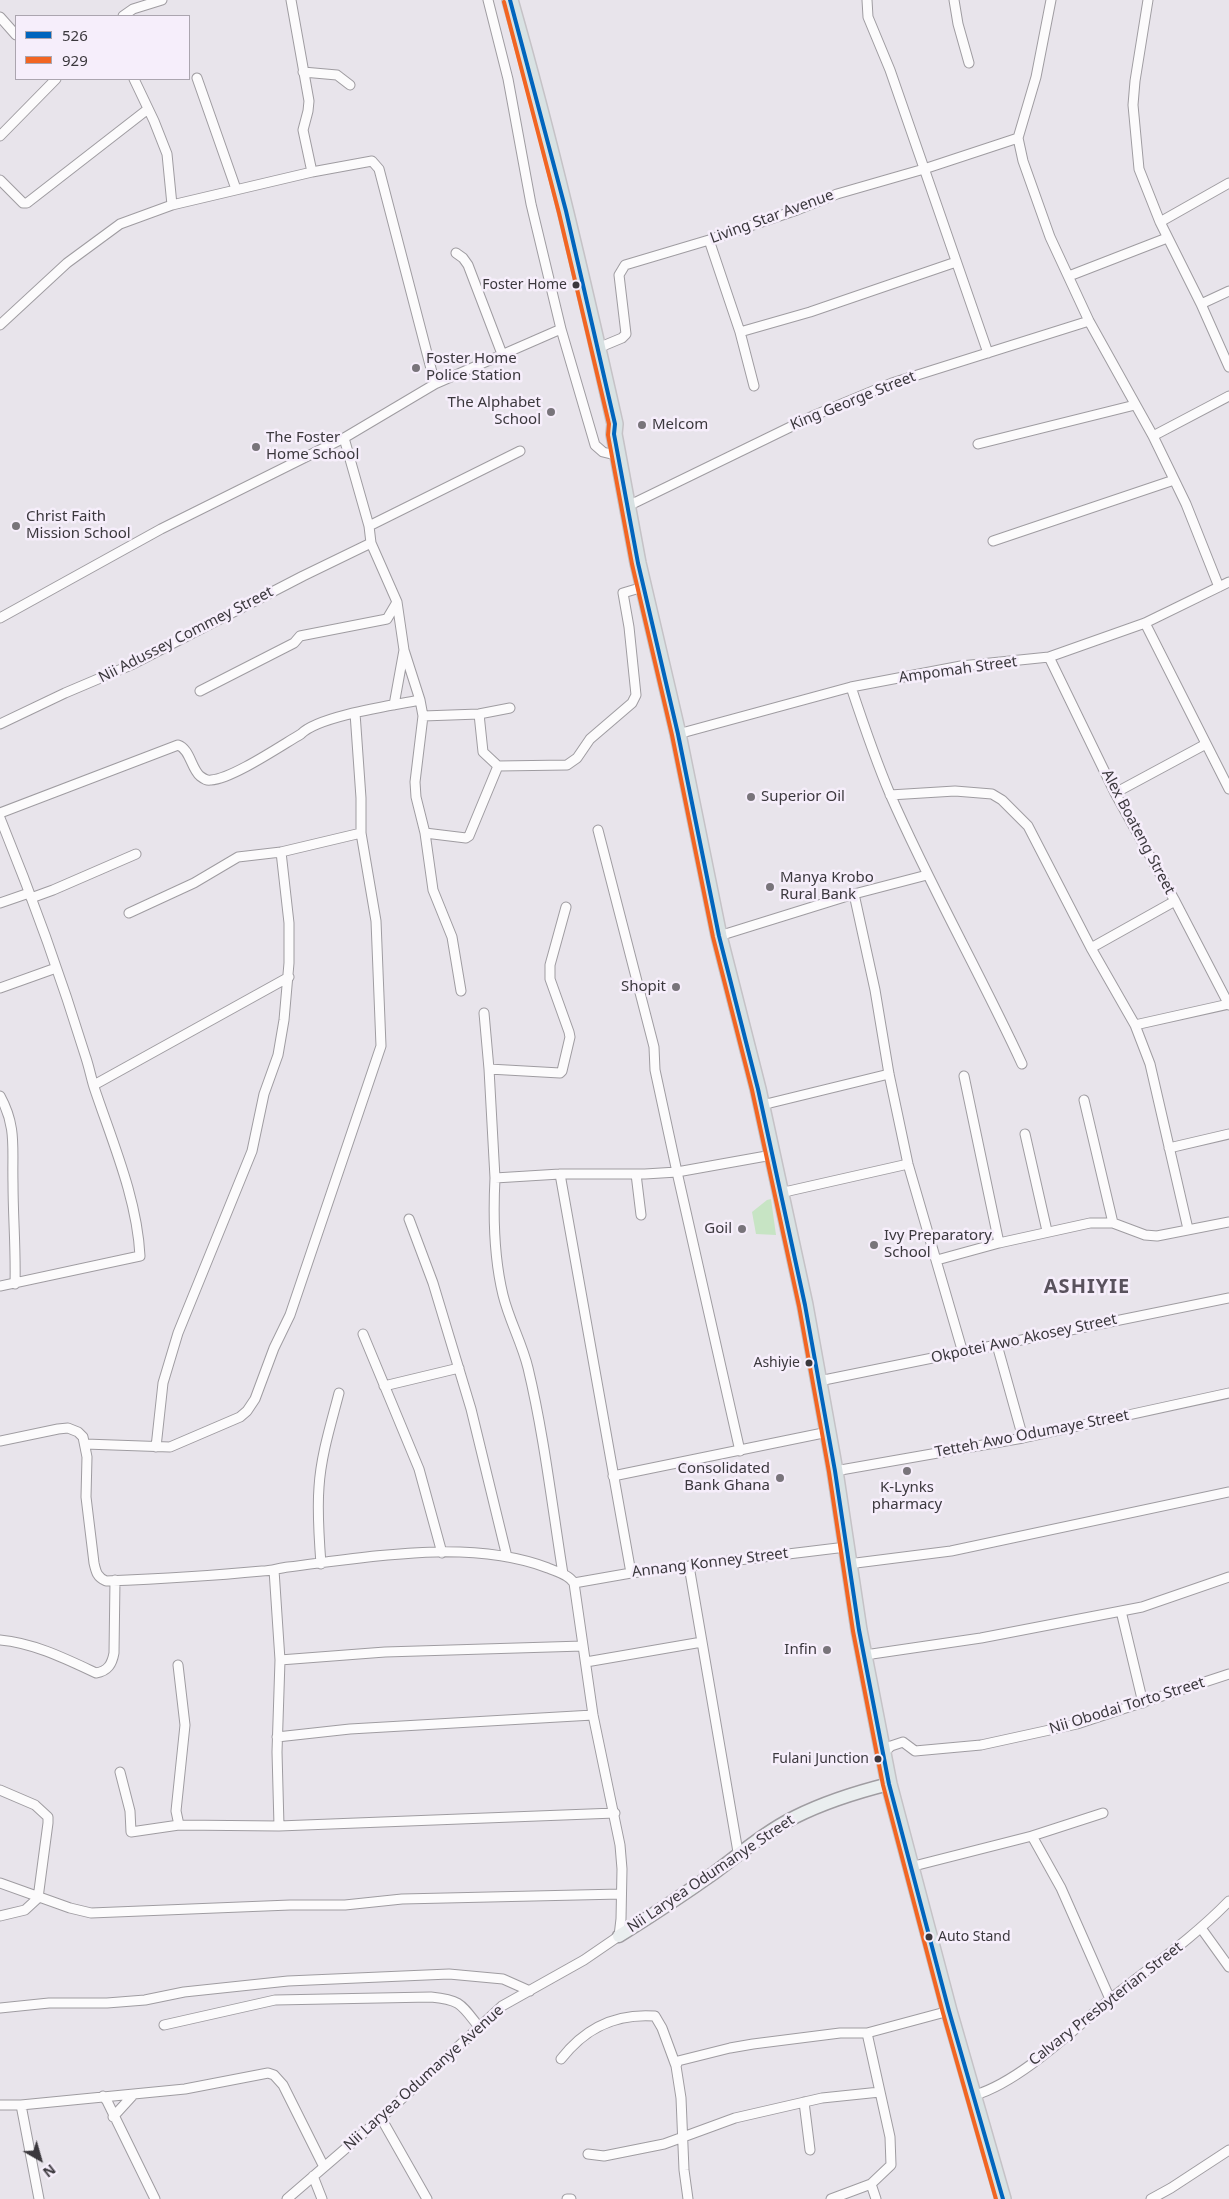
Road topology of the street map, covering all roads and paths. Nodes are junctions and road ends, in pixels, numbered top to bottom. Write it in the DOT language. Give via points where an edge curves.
graph roads {
  1 [pos="162,0"];
  2 [pos="291,0"];
  3 [pos="488,0"];
  4 [pos="510,0"];
  5 [pos="867,0"];
  6 [pos="954,0"];
  7 [pos="1051,0"];
  8 [pos="1148,0"];
  9 [pos="124,15"];
  10 [pos="0,17"];
  11 [pos="15,34"];
  12 [pos="969,63"];
  13 [pos="303,72"];
  14 [pos="197,78"];
  15 [pos="55,80"];
  16 [pos="134,80"];
  17 [pos="350,85"];
  18 [pos="148,109"];
  19 [pos="0,136"];
  20 [pos="1018,138"];
  21 [pos="924,169"];
  22 [pos="312,172"];
  23 [pos="0,180"];
  24 [pos="1229,183"];
  25 [pos="236,189"];
  26 [pos="172,205"];
  27 [pos="1160,222"];
  28 [pos="1167,238"];
  29 [pos="709,240"];
  30 [pos="456,254"];
  31 [pos="956,262"];
  32 [pos="1069,276"];
  33 [pos="1229,292"];
  34 [pos="1201,304"];
  35 [pos="1088,321"];
  36 [pos="0,325"];
  37 [pos="561,329"];
  38 [pos="740,332"];
  39 [pos="598,348"];
  40 [pos="988,353"];
  41 [pos="502,354"];
  42 [pos="1229,367"];
  43 [pos="435,384"];
  44 [pos="754,386"];
  45 [pos="1229,396"];
  46 [pos="1135,405"];
  47 [pos="1153,436"];
  48 [pos="344,438"];
  49 [pos="978,444"];
  50 [pos="520,452"];
  51 [pos="619,456"];
  52 [pos="1174,480"];
  53 [pos="628,506"];
  54 [pos="369,526"];
  55 [pos="993,541"];
  56 [pos="371,543"];
  57 [pos="1229,582"];
  58 [pos="1219,586"];
  59 [pos="643,587"];
  60 [pos="397,602"];
  61 [pos="0,606"];
  62 [pos="2,617"];
  63 [pos="1145,623"];
  64 [pos="404,650"];
  65 [pos="1050,657"];
  66 [pos="851,687"];
  67 [pos="200,691"];
  68 [pos="420,700"];
  69 [pos="394,705"];
  70 [pos="510,708"];
  71 [pos="355,713"];
  72 [pos="479,714"];
  73 [pos="423,716"];
  74 [pos="0,724"];
  75 [pos="678,734"];
  76 [pos="1206,744"];
  77 [pos="498,766"];
  78 [pos="1229,789"];
  79 [pos="1115,793"];
  80 [pos="890,795"];
  81 [pos="0,813"];
  82 [pos="0,818"];
  83 [pos="598,830"];
  84 [pos="361,833"];
  85 [pos="425,833"];
  86 [pos="281,852"];
  87 [pos="136,854"];
  88 [pos="927,875"];
  89 [pos="854,894"];
  90 [pos="30,895"];
  91 [pos="1175,901"];
  92 [pos="0,903"];
  93 [pos="566,907"];
  94 [pos="129,913"];
  95 [pos="719,936"];
  96 [pos="1091,948"];
  97 [pos="56,968"];
  98 [pos="289,977"];
  99 [pos="0,988"];
  100 [pos="462,991"];
  101 [pos="1229,1004"];
  102 [pos="484,1013"];
  103 [pos="1134,1025"];
  104 [pos="1022,1064"];
  105 [pos="489,1068"];
  106 [pos="889,1074"];
  107 [pos="964,1076"];
  108 [pos="94,1085"];
  109 [pos="0,1096"];
  110 [pos="1084,1100"];
  111 [pos="762,1105"];
  112 [pos="1025,1134"];
  113 [pos="1229,1134"];
  114 [pos="1169,1148"];
  115 [pos="772,1155"];
  116 [pos="908,1164"];
  117 [pos="677,1172"];
  118 [pos="560,1174"];
  119 [pos="636,1174"];
  120 [pos="495,1178"];
  121 [pos="780,1193"];
  122 [pos="641,1215"];
  123 [pos="409,1219"];
  124 [pos="1229,1222"];
  125 [pos="1113,1223"];
  126 [pos="1188,1229"];
  127 [pos="1047,1231"];
  128 [pos="999,1243"];
  129 [pos="937,1260"];
  130 [pos="14,1284"];
  131 [pos="0,1286"];
  132 [pos="1229,1298"];
  133 [pos="363,1334"];
  134 [pos="997,1345"];
  135 [pos="963,1353"];
  136 [pos="459,1368"];
  137 [pos="819,1381"];
  138 [pos="384,1386"];
  139 [pos="339,1393"];
  140 [pos="1229,1393"];
  141 [pos="828,1432"];
  142 [pos="1023,1438"];
  143 [pos="0,1441"];
  144 [pos="86,1444"];
  145 [pos="156,1447"];
  146 [pos="740,1451"];
  147 [pos="835,1471"];
  148 [pos="613,1476"];
  149 [pos="1229,1492"];
  150 [pos="846,1546"];
  151 [pos="442,1553"];
  152 [pos="507,1557"];
  153 [pos="321,1564"];
  154 [pos="848,1564"];
  155 [pos="689,1566"];
  156 [pos="274,1570"];
  157 [pos="631,1573"];
  158 [pos="563,1574"];
  159 [pos="1229,1577"];
  160 [pos="115,1580"];
  161 [pos="574,1582"];
  162 [pos="1121,1611"];
  163 [pos="0,1640"];
  164 [pos="702,1642"];
  165 [pos="582,1646"];
  166 [pos="865,1655"];
  167 [pos="280,1660"];
  168 [pos="586,1662"];
  169 [pos="178,1665"];
  170 [pos="1229,1674"];
  171 [pos="1143,1703"];
  172 [pos="593,1716"];
  173 [pos="277,1736"];
  174 [pos="883,1753"];
  175 [pos="120,1772"];
  176 [pos="888,1784"];
  177 [pos="0,1790"];
  178 [pos="615,1813"];
  179 [pos="1103,1813"];
  180 [pos="179,1825"];
  181 [pos="278,1826"];
  182 [pos="1032,1836"];
  183 [pos="738,1852"];
  184 [pos="910,1867"];
  185 [pos="0,1883"];
  186 [pos="621,1894"];
  187 [pos="38,1898"];
  188 [pos="1229,1901"];
  189 [pos="0,1916"];
  190 [pos="1201,1928"];
  191 [pos="619,1936"];
  192 [pos="1229,1967"];
  193 [pos="530,1991"];
  194 [pos="1110,2000"];
  195 [pos="0,2008"];
  196 [pos="949,2010"];
  197 [pos="164,2025"];
  198 [pos="479,2027"];
  199 [pos="867,2033"];
  200 [pos="561,2059"];
  201 [pos="676,2066"];
  202 [pos="880,2092"];
  203 [pos="134,2094"];
  204 [pos="975,2095"];
  205 [pos="103,2096"];
  206 [pos="804,2102"];
  207 [pos="0,2105"];
  208 [pos="21,2105"];
  209 [pos="113,2117"];
  210 [pos="381,2118"];
  211 [pos="683,2138"];
  212 [pos="810,2150"];
  213 [pos="1229,2150"];
  214 [pos="588,2154"];
  215 [pos="324,2167"];
  216 [pos="312,2176"];
  217 [pos="871,2184"];
  218 [pos="38,2199"];
  219 [pos="154,2199"];
  220 [pos="287,2199"];
  221 [pos="322,2199"];
  222 [pos="427,2199"];
  223 [pos="688,2199"];
  224 [pos="832,2199"];
  225 [pos="876,2199"];
  226 [pos="1003,2199"];
  227 [pos="1152,2199"];
  1 -- 9 [label="street"];
  2 -- 13 [label="street"];
  3 -- 37 [label="street"];
  4 -- 39 [label="main road" via="552,155"];
  5 -- 21 [label="street" via="868,17"];
  6 -- 12 [label="street"];
  7 -- 20 [label="street" via="1036,78"];
  8 -- 27 [label="street" via="1135,81 1134,134 1138,168"];
  10 -- 11 [label="street"];
  13 -- 17 [label="street" via="337,75"];
  13 -- 22 [label="street" via="309,101 303,130"];
  14 -- 25 [label="street"];
  15 -- 19 [label="street"];
  16 -- 18 [label="street"];
  18 -- 23 [label="street" via="27,203 23,203"];
  18 -- 26 [label="street" via="167,154"];
  20 -- 21 [label="street, Living Star Avenue"];
  20 -- 32 [label="street" via="1050,237"];
  21 -- 29 [label="street, Living Star Avenue" via="837,194"];
  21 -- 31 [label="street"];
  22 -- 25 [label="street"];
  22 -- 43 [label="street" via="372,161 379,168"];
  24 -- 27 [label="street"];
  25 -- 26 [label="street"];
  26 -- 36 [label="street" via="116,226 67,263"];
  27 -- 28 [label="street"];
  28 -- 32 [label="street"];
  28 -- 34 [label="street"];
  29 -- 38 [label="street"];
  29 -- 39 [label="street, Living Star Avenue" via="622,268 619,275 626,334"];
  30 -- 41 [label="street" via="468,265"];
  31 -- 38 [label="street" via="810,312"];
  31 -- 40 [label="street"];
  32 -- 35 [label="street"];
  33 -- 34 [label="street"];
  34 -- 42 [label="street"];
  35 -- 40 [label="street, King George Street"];
  35 -- 46 [label="street"];
  37 -- 41 [label="street"];
  37 -- 51 [label="street" via="596,445 603,452"];
  38 -- 44 [label="street"];
  39 -- 51 [label="main road"];
  40 -- 53 [label="street, King George Street" via="892,383 815,415"];
  41 -- 43 [label="street"];
  43 -- 48 [label="street"];
  45 -- 47 [label="street"];
  46 -- 47 [label="street"];
  46 -- 49 [label="street"];
  47 -- 52 [label="street"];
  48 -- 54 [label="street"];
  48 -- 62 [label="street" via="161,530"];
  50 -- 54 [label="street"];
  51 -- 53 [label="main road"];
  52 -- 55 [label="street"];
  52 -- 58 [label="street"];
  53 -- 59 [label="main road"];
  54 -- 56 [label="street"];
  56 -- 60 [label="street"];
  56 -- 74 [label="street, Nii Adussey Commey Street" via="131,665"];
  57 -- 58 [label="street, Ampomah Street"];
  58 -- 63 [label="street, Ampomah Street"];
  59 -- 75 [label="main road"];
  59 -- 77 [label="street" via="623,592 636,695 632,703 590,739 573,762 567,765"];
  60 -- 64 [label="street"];
  60 -- 67 [label="street" via="387,618 300,636 294,643"];
  61 -- 62 [label="street"];
  63 -- 65 [label="street, Ampomah Street"];
  63 -- 76 [label="street"];
  64 -- 68 [label="street"];
  64 -- 69 [label="street"];
  65 -- 66 [label="street, Ampomah Street" via="962,666"];
  65 -- 79 [label="street, Alex Boateng Street"];
  66 -- 75 [label="street, Ampomah Street"];
  66 -- 80 [label="street"];
  68 -- 69 [label="street"];
  68 -- 73 [label="street"];
  69 -- 71 [label="street"];
  70 -- 72 [label="street"];
  71 -- 81 [label="street" via="308,727 246,767 213,780 201,777 184,748 178,745"];
  71 -- 84 [label="street" via="362,798"];
  72 -- 73 [label="street"];
  72 -- 77 [label="street" via="483,752"];
  73 -- 85 [label="street" via="415,782"];
  75 -- 95 [label="main road"];
  76 -- 78 [label="street"];
  76 -- 79 [label="street"];
  77 -- 85 [label="street" via="466,838"];
  79 -- 91 [label="street, Alex Boateng Street"];
  80 -- 88 [label="street"];
  80 -- 96 [label="street" via="955,791 992,794 1002,800 1028,826"];
  82 -- 90 [label="street"];
  83 -- 117 [label="street" via="654,1047"];
  84 -- 86 [label="street"];
  84 -- 145 [label="street" via="376,921 379,1054 290,1315 252,1406 240,1417 176,1445"];
  85 -- 100 [label="street" via="434,890 452,937"];
  86 -- 94 [label="street" via="234,858 194,883"];
  86 -- 98 [label="street" via="289,923"];
  87 -- 90 [label="street" via="54,890"];
  88 -- 89 [label="street"];
  88 -- 104 [label="street"];
  89 -- 95 [label="street"];
  89 -- 106 [label="street"];
  90 -- 92 [label="street"];
  90 -- 97 [label="street"];
  91 -- 96 [label="street"];
  91 -- 101 [label="street, Alex Boateng Street"];
  93 -- 105 [label="street" via="550,965 550,979 570,1037 562,1071"];
  95 -- 111 [label="main road"];
  96 -- 103 [label="street"];
  97 -- 99 [label="street"];
  97 -- 108 [label="street"];
  98 -- 108 [label="street"];
  98 -- 145 [label="street" via="278,1055 264,1094 252,1151 178,1333 163,1383"];
  101 -- 103 [label="street"];
  102 -- 105 [label="street"];
  103 -- 114 [label="street" via="1150,1064"];
  105 -- 120 [label="street"];
  106 -- 111 [label="street"];
  106 -- 116 [label="street"];
  107 -- 128 [label="street"];
  108 -- 130 [label="street" via="122,1172 140,1256"];
  109 -- 130 [label="street" via="9,1112 13,1134"];
  110 -- 125 [label="street"];
  111 -- 115 [label="main road"];
  112 -- 127 [label="street"];
  113 -- 114 [label="street"];
  114 -- 126 [label="street"];
  115 -- 117 [label="street"];
  115 -- 121 [label="main road"];
  116 -- 121 [label="street"];
  116 -- 129 [label="street"];
  117 -- 119 [label="street"];
  117 -- 146 [label="street"];
  118 -- 119 [label="street"];
  118 -- 120 [label="street"];
  118 -- 148 [label="street"];
  119 -- 122 [label="street"];
  120 -- 158 [label="street" via="494,1206 503,1296 527,1366"];
  121 -- 137 [label="main road"];
  123 -- 136 [label="street"];
  124 -- 126 [label="street"];
  125 -- 126 [label="street" via="1157,1236"];
  125 -- 127 [label="street" via="1090,1223"];
  127 -- 128 [label="street"];
  128 -- 129 [label="street"];
  129 -- 135 [label="street"];
  130 -- 131 [label="street"];
  132 -- 134 [label="street, Okpotei Awo Akosey Street"];
  133 -- 138 [label="street"];
  134 -- 135 [label="street, Okpotei Awo Akosey Street"];
  134 -- 142 [label="street"];
  135 -- 137 [label="street, Okpotei Awo Akosey Street"];
  136 -- 138 [label="street"];
  136 -- 152 [label="street"];
  137 -- 141 [label="main road"];
  138 -- 151 [label="street" via="419,1469"];
  139 -- 153 [label="street" via="324,1448 319,1485"];
  140 -- 142 [label="street, Tetteh Awo Odumaye Street"];
  141 -- 146 [label="street"];
  141 -- 147 [label="main road"];
  142 -- 147 [label="street, Tetteh Awo Odumaye Street"];
  143 -- 144 [label="street" via="68,1428 78,1432"];
  144 -- 145 [label="street"];
  144 -- 160 [label="street" via="86,1497 94,1563 100,1578"];
  146 -- 148 [label="street"];
  147 -- 150 [label="main road"];
  148 -- 157 [label="street"];
  149 -- 154 [label="street" via="951,1551"];
  150 -- 154 [label="main road"];
  150 -- 155 [label="street, Annang Konney Street"];
  151 -- 152 [label="street"];
  151 -- 153 [label="street" via="398,1554"];
  152 -- 158 [label="street" via="533,1562"];
  153 -- 156 [label="street"];
  154 -- 166 [label="main road"];
  155 -- 157 [label="street, Annang Konney Street"];
  155 -- 164 [label="street"];
  156 -- 160 [label="street"];
  156 -- 167 [label="street"];
  157 -- 161 [label="street, Annang Konney Street"];
  158 -- 161 [label="street"];
  159 -- 162 [label="street"];
  160 -- 163 [label="street" via="114,1653 103,1672 96,1673 17,1641"];
  161 -- 165 [label="street"];
  162 -- 166 [label="street" via="981,1638"];
  162 -- 171 [label="street"];
  164 -- 168 [label="street"];
  164 -- 183 [label="street"];
  165 -- 167 [label="street" via="385,1652"];
  165 -- 168 [label="street"];
  166 -- 174 [label="main road"];
  167 -- 173 [label="street"];
  168 -- 172 [label="street"];
  169 -- 180 [label="street" via="185,1725 176,1805"];
  170 -- 171 [label="street, Nii Obodai Torto Street"];
  171 -- 174 [label="street, Nii Obodai Torto Street" via="1078,1724 981,1745 916,1751 903,1742"];
  172 -- 173 [label="street" via="360,1728"];
  172 -- 178 [label="street"];
  173 -- 181 [label="street"];
  174 -- 176 [label="main road"];
  175 -- 180 [label="street" via="130,1811 130,1832"];
  176 -- 183 [label="street, Nii Laryea Odumanye Street" via="837,1799 796,1816"];
  176 -- 184 [label="main road"];
  177 -- 187 [label="street" via="35,1805 48,1817"];
  178 -- 181 [label="street"];
  178 -- 186 [label="street" via="622,1868"];
  179 -- 182 [label="street"];
  180 -- 181 [label="street"];
  182 -- 184 [label="street"];
  182 -- 194 [label="street" via="1060,1888"];
  183 -- 191 [label="street, Nii Laryea Odumanye Street"];
  184 -- 196 [label="main road"];
  185 -- 187 [label="street"];
  186 -- 187 [label="street" via="402,1899 346,1905 117,1913 91,1913"];
  186 -- 191 [label="street"];
  187 -- 189 [label="street" via="25,1910"];
  188 -- 190 [label="street, Calvary Presbyterian Street"];
  190 -- 192 [label="street"];
  190 -- 194 [label="street, Calvary Presbyterian Street"];
  191 -- 193 [label="street, Nii Laryea Odumanye Avenue"];
  193 -- 195 [label="street" via="503,1979 449,1974 288,1982 193,1991 145,2000"];
  193 -- 198 [label="street, Nii Laryea Odumanye Avenue" via="502,2006"];
  194 -- 204 [label="street, Calvary Presbyterian Street" via="1004,2083"];
  196 -- 199 [label="street"];
  196 -- 204 [label="main road"];
  197 -- 198 [label="street" via="275,2000 431,1997 452,1999 462,2004"];
  198 -- 210 [label="street, Nii Laryea Odumanye Avenue"];
  199 -- 201 [label="street" via="840,2032 730,2048 683,2058"];
  199 -- 202 [label="street"];
  200 -- 201 [label="street" via="573,2043 590,2031 634,2014 655,2016"];
  201 -- 211 [label="street"];
  202 -- 206 [label="street"];
  202 -- 217 [label="street" via="890,2137 891,2165"];
  203 -- 205 [label="street"];
  203 -- 209 [label="street"];
  203 -- 215 [label="street" via="184,2089 255,2074 274,2075 296,2108"];
  204 -- 226 [label="main road"];
  205 -- 208 [label="street"];
  205 -- 209 [label="street"];
  206 -- 211 [label="street" via="735,2118"];
  206 -- 212 [label="street"];
  207 -- 208 [label="street"];
  208 -- 218 [label="street"];
  209 -- 219 [label="street"];
  210 -- 215 [label="street, Nii Laryea Odumanye Avenue"];
  210 -- 222 [label="street"];
  211 -- 214 [label="street" via="604,2156"];
  211 -- 223 [label="street"];
  213 -- 227 [label="street"];
  215 -- 216 [label="street, Nii Laryea Odumanye Avenue"];
  216 -- 220 [label="street, Nii Laryea Odumanye Avenue"];
  216 -- 221 [label="street"];
  217 -- 224 [label="street"];
  217 -- 225 [label="street"];
}
